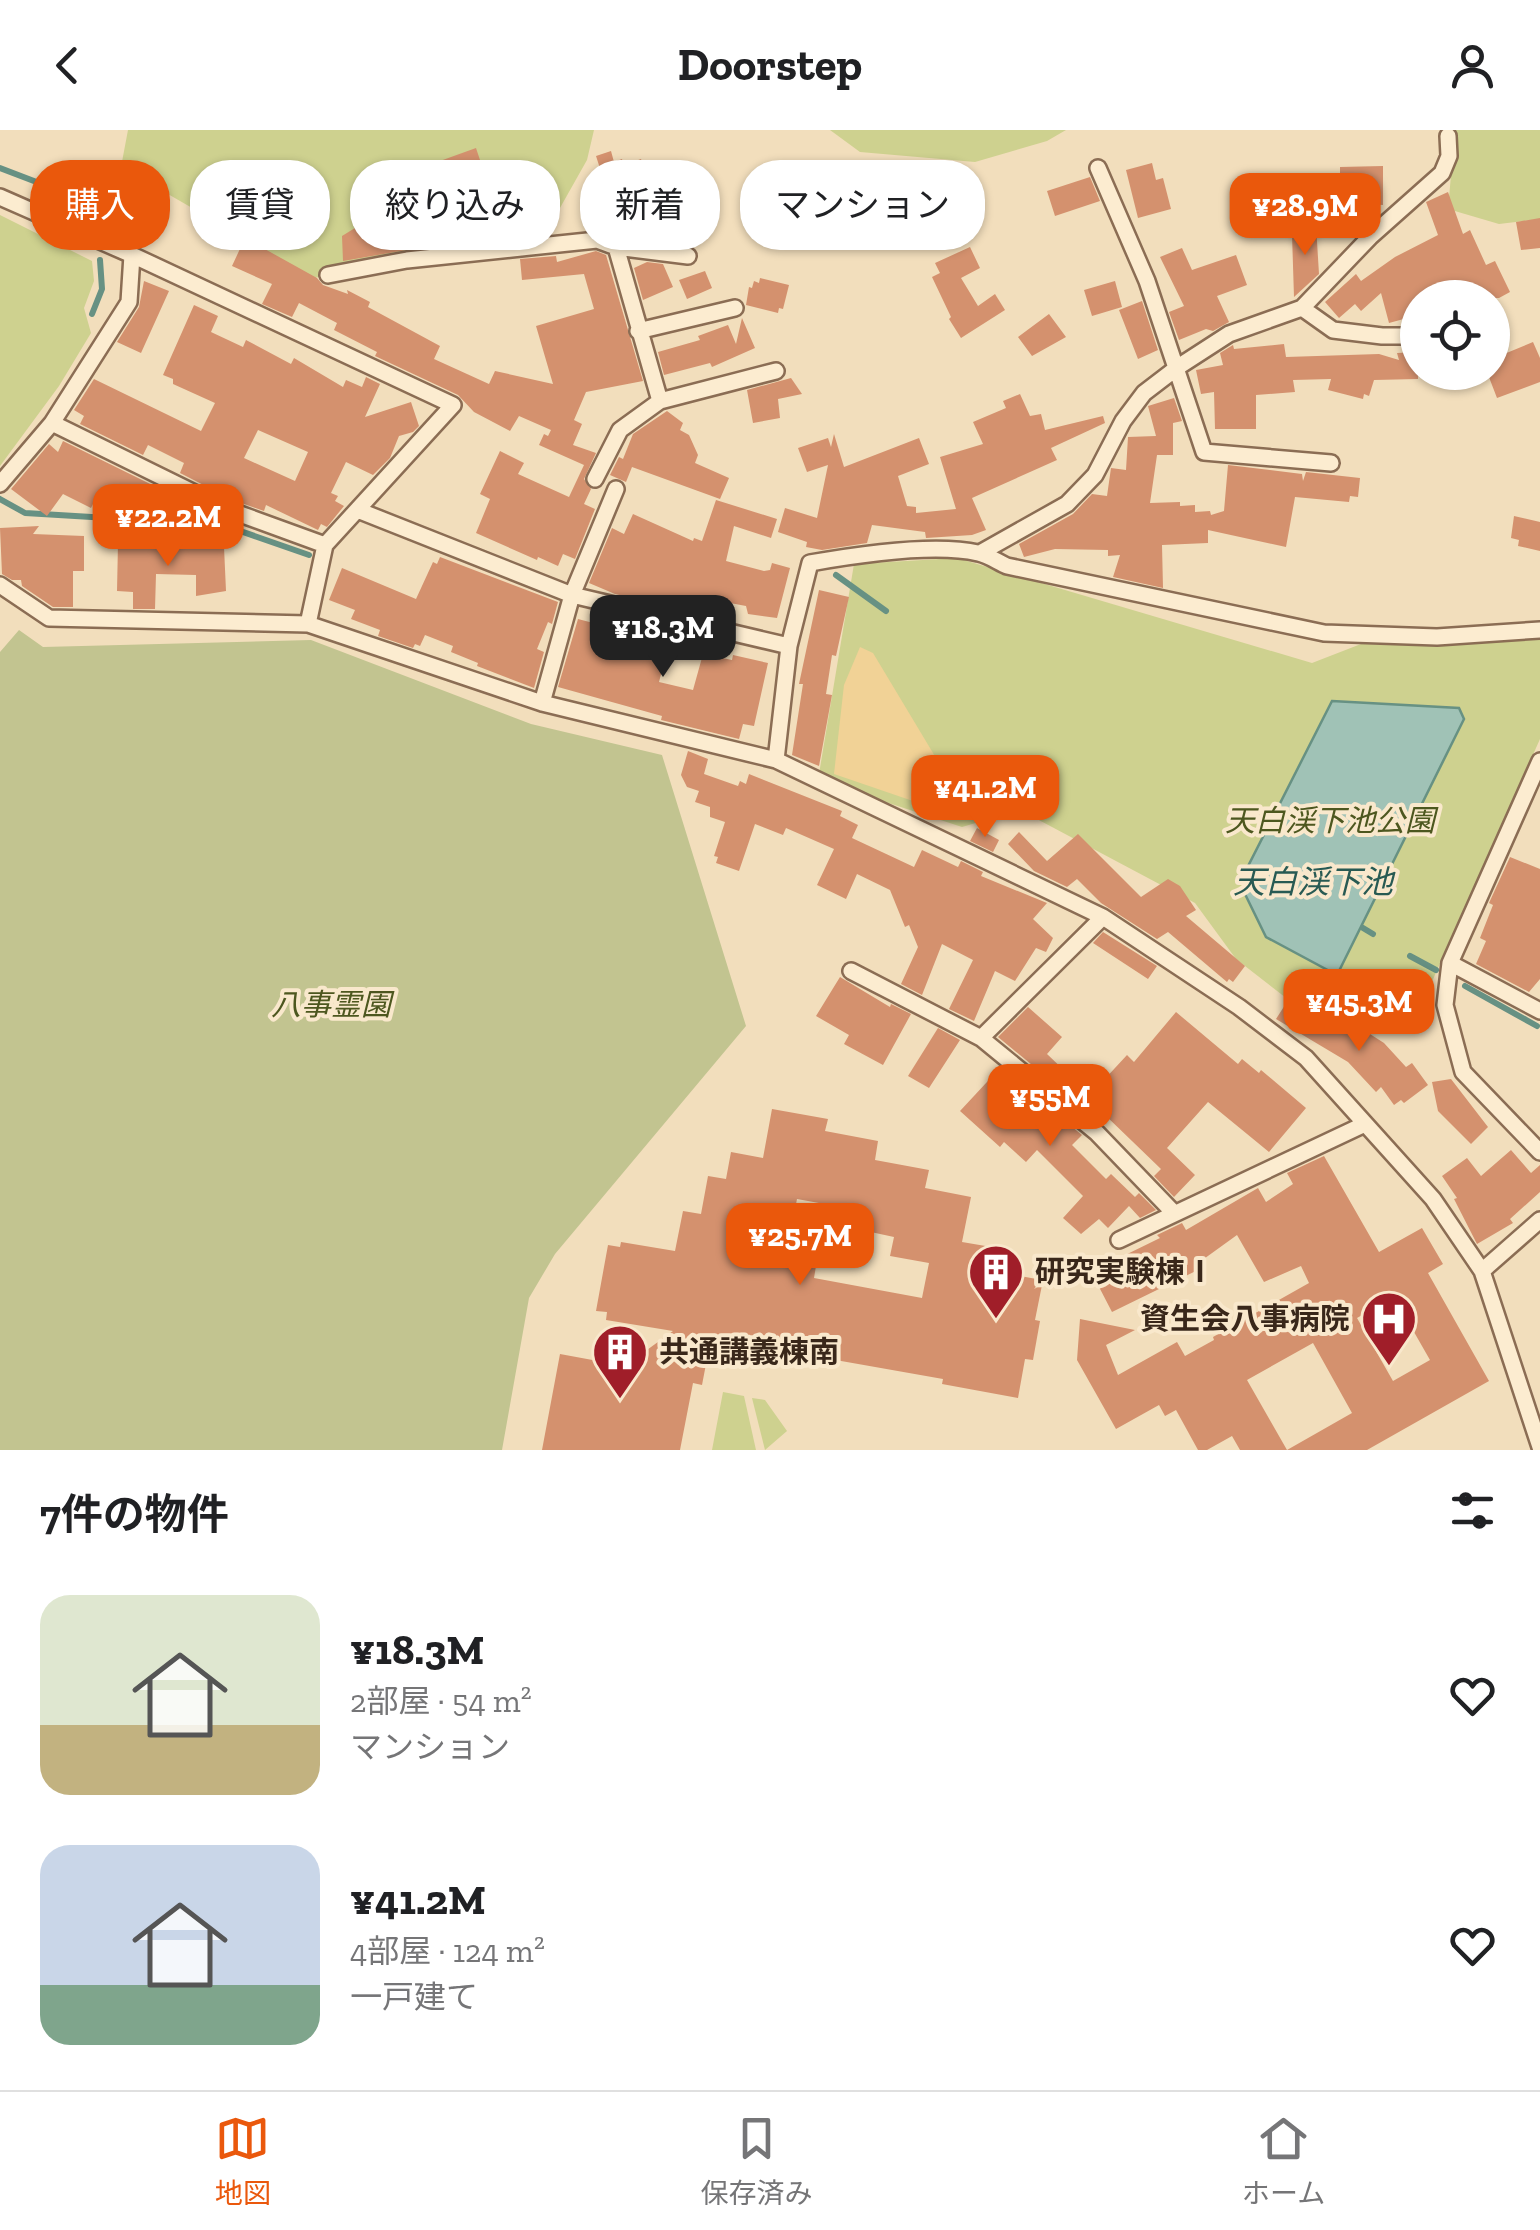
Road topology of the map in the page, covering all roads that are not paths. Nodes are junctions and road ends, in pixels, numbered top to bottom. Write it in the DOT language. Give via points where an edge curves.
graph roads {
  1 [pos="1448,136"];
  2 [pos="1098,168"];
  3 [pos="0,196"];
  4 [pos="580,241"];
  5 [pos="617,250"];
  6 [pos="645,250"];
  7 [pos="132,255"];
  8 [pos="688,256"];
  9 [pos="328,275"];
  10 [pos="735,308"];
  11 [pos="1302,308"];
  12 [pos="638,331"];
  13 [pos="1400,336"];
  14 [pos="1178,367"];
  15 [pos="776,371"];
  16 [pos="660,401"];
  17 [pos="52,423"];
  18 [pos="1331,463"];
  19 [pos="596,479"];
  20 [pos="0,484"];
  21 [pos="616,489"];
  22 [pos="360,511"];
  23 [pos="325,545"];
  24 [pos="980,553"];
  25 [pos="0,585"];
  26 [pos="572,595"];
  27 [pos="308,624"];
  28 [pos="1540,630"];
  29 [pos="790,646"];
  30 [pos="542,703"];
  31 [pos="776,760"];
  32 [pos="1540,761"];
  33 [pos="1103,917"];
  34 [pos="1450,963"];
  35 [pos="851,971"];
  36 [pos="1540,1011"];
  37 [pos="981,1038"];
  38 [pos="1365,1124"];
  39 [pos="1540,1152"];
  40 [pos="1174,1213"];
  41 [pos="1540,1220"];
  42 [pos="1119,1240"];
  43 [pos="1482,1271"];
  44 [pos="1540,1447"];
  1 -- 11 [label="street" via="1442,173"];
  2 -- 14 [label="street"];
  3 -- 7 [label="street"];
  4 -- 9 [label="street"];
  5 -- 12 [label="street"];
  6 -- 8 [label="street"];
  7 -- 17 [label="street" via="129,302"];
  7 -- 22 [label="street" via="453,406"];
  10 -- 12 [label="street"];
  11 -- 13 [label="street" via="1333,330"];
  11 -- 14 [label="street" via="1229,334"];
  12 -- 16 [label="street"];
  14 -- 18 [label="street" via="1204,452"];
  14 -- 24 [label="street" via="1144,392 1095,475 1067,504"];
  15 -- 16 [label="street"];
  16 -- 19 [label="street" via="620,430"];
  17 -- 20 [label="street"];
  17 -- 23 [label="street" via="229,510"];
  21 -- 26 [label="street"];
  22 -- 23 [label="street"];
  22 -- 26 [label="street"];
  23 -- 27 [label="street"];
  24 -- 28 [label="street" via="1007,566 1324,633 1437,637"];
  24 -- 29 [label="street" via="876,552 810,563"];
  25 -- 27 [label="street" via="48,618"];
  26 -- 29 [label="street"];
  26 -- 30 [label="street"];
  27 -- 30 [label="street"];
  29 -- 31 [label="street"];
  30 -- 31 [label="street"];
  31 -- 33 [label="street"];
  32 -- 34 [label="street"];
  33 -- 37 [label="street"];
  33 -- 38 [label="street" via="1306,1058"];
  34 -- 36 [label="street"];
  34 -- 39 [label="street" via="1445,1005 1463,1072"];
  35 -- 37 [label="street"];
  37 -- 40 [label="street" via="1097,1133"];
  38 -- 40 [label="street"];
  38 -- 43 [label="street" via="1433,1199"];
  40 -- 42 [label="street"];
  41 -- 43 [label="street"];
  43 -- 44 [label="street"];
}
